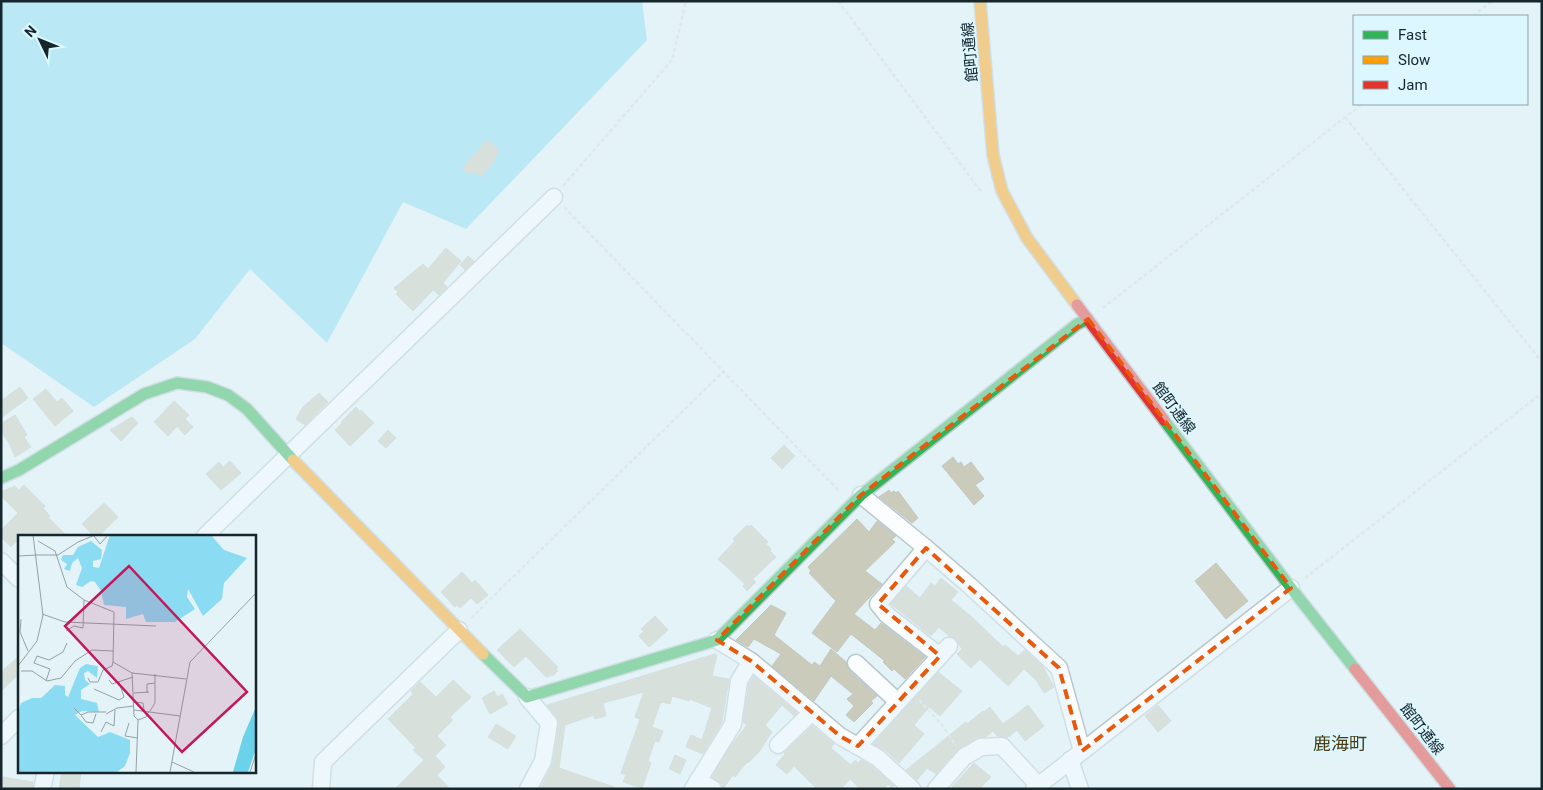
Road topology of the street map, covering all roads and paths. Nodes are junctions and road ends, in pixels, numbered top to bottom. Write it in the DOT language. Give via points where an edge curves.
graph roads {
  1 [pos="686,1"];
  2 [pos="838,1"];
  3 [pos="980,1"];
  4 [pos="1492,1"];
  5 [pos="1474,15"];
  6 [pos="1361,105"];
  7 [pos="1345,117"];
  8 [pos="1002,191"];
  9 [pos="554,197"];
  10 [pos="1088,319"];
  11 [pos="1542,362"];
  12 [pos="724,371"];
  13 [pos="1542,393"];
  14 [pos="289,456"];
  15 [pos="1,478"];
  16 [pos="856,499"];
  17 [pos="206,535"];
  18 [pos="926,548"];
  19 [pos="1,561"];
  20 [pos="18,578"];
  21 [pos="1292,588"];
  22 [pos="459,630"];
  23 [pos="717,640"];
  24 [pos="751,660"];
  25 [pos="856,663"];
  26 [pos="909,690"];
  27 [pos="527,697"];
  28 [pos="898,702"];
  29 [pos="812,712"];
  30 [pos="18,719"];
  31 [pos="1,736"];
  32 [pos="778,745"];
  33 [pos="858,746"];
  34 [pos="1076,755"];
  35 [pos="964,757"];
  36 [pos="46,772"];
  37 [pos="696,784"];
  38 [pos="1036,787"];
  39 [pos="42,789"];
  40 [pos="321,789"];
  41 [pos="528,789"];
  42 [pos="713,789"];
  43 [pos="912,789"];
  44 [pos="936,789"];
  45 [pos="1080,789"];
  46 [pos="1450,789"];
  1 -- 9 [label="path" via="672,60"];
  2 -- 8 [label="path" via="980,190"];
  3 -- 8 [label="street, 館町通線" via="993,155"];
  4 -- 5 [label="path"];
  6 -- 7 [label="path"];
  7 -- 10 [label="path"];
  7 -- 11 [label="path"];
  8 -- 10 [label="street, 館町通線" via="1027,238"];
  9 -- 12 [label="path"];
  9 -- 14 [label="street"];
  10 -- 16 [label="street" via="1077,324"];
  10 -- 21 [label="street, 館町通線"];
  12 -- 16 [label="path"];
  12 -- 22 [label="path"];
  13 -- 21 [label="path"];
  14 -- 15 [label="street" via="247,408 228,395 207,387 177,383 144,394"];
  14 -- 17 [label="street"];
  14 -- 22 [label="street"];
  16 -- 18 [label="street"];
  16 -- 23 [label="street"];
  18 -- 26 [label="street" via="878,604 887,615 944,651"];
  18 -- 34 [label="street" via="1059,668"];
  19 -- 20 [label="street"];
  21 -- 34 [label="street"];
  21 -- 46 [label="street, 館町通線"];
  22 -- 27 [label="street"];
  22 -- 40 [label="street" via="323,762"];
  23 -- 24 [label="street"];
  23 -- 27 [label="street"];
  24 -- 29 [label="street"];
  24 -- 37 [label="street" via="739,681 733,724"];
  25 -- 28 [label="street"];
  26 -- 28 [label="street"];
  26 -- 35 [label="path" via="943,726"];
  27 -- 41 [label="street" via="548,723 543,761"];
  28 -- 33 [label="street"];
  29 -- 32 [label="street"];
  29 -- 33 [label="street" via="840,736"];
  30 -- 31 [label="street"];
  33 -- 43 [label="street" via="878,758"];
  34 -- 38 [label="street"];
  34 -- 45 [label="street"];
  35 -- 38 [label="street" via="981,747 1002,746"];
  35 -- 44 [label="street"];
  36 -- 39 [label="street"];
  37 -- 42 [label="street"];
}
